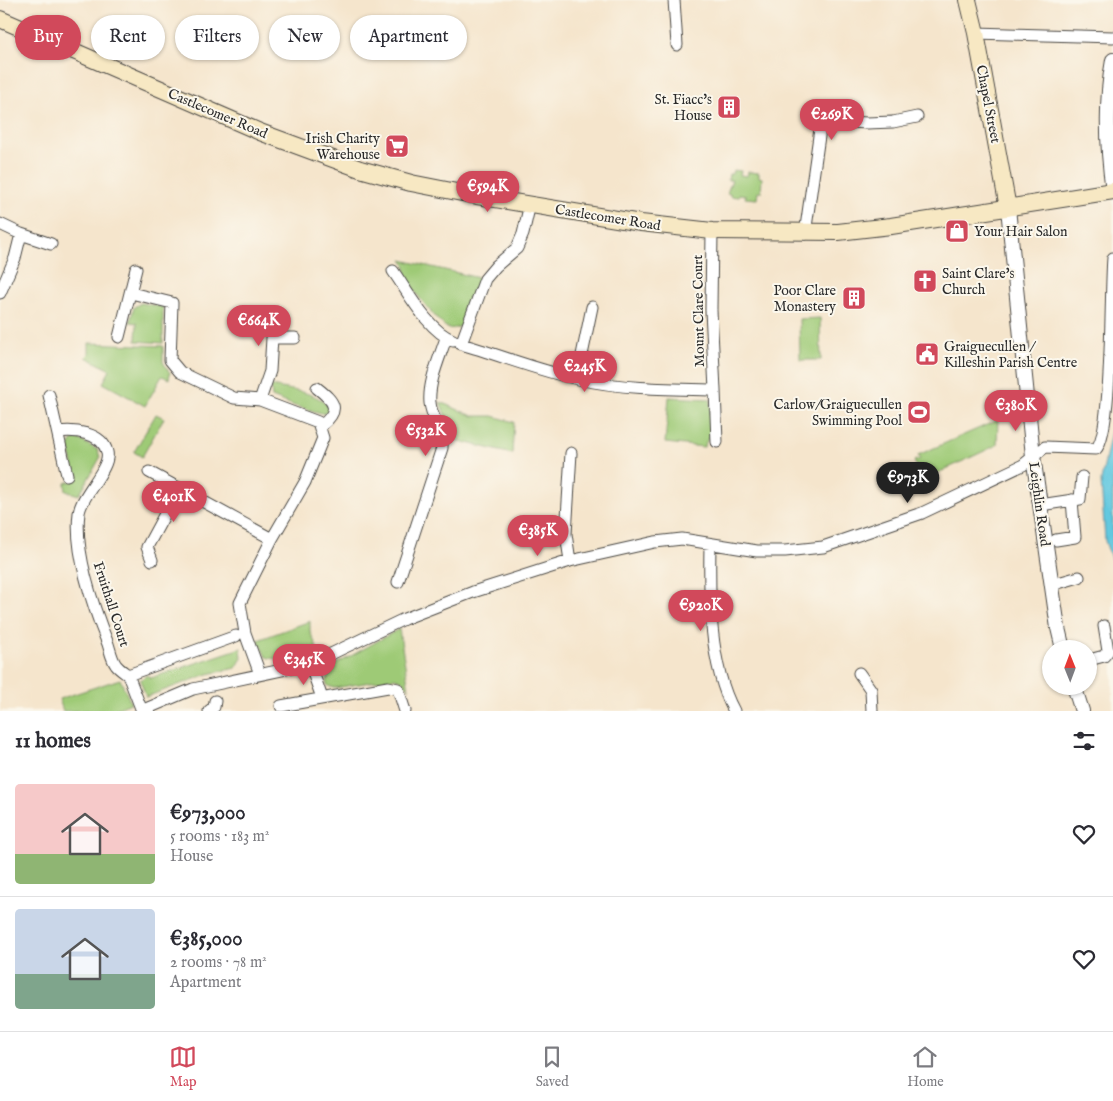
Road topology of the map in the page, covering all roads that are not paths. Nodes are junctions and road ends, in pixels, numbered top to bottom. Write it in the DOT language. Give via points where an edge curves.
graph roads {
  1 [pos="674,0"];
  2 [pos="968,0"];
  3 [pos="0,19"];
  4 [pos="976,32"];
  5 [pos="1113,37"];
  6 [pos="677,46"];
  7 [pos="1113,60"];
  8 [pos="918,117"];
  9 [pos="1113,192"];
  10 [pos="530,204"];
  11 [pos="1008,208"];
  12 [pos="0,224"];
  13 [pos="712,232"];
  14 [pos="21,234"];
  15 [pos="805,234"];
  16 [pos="51,244"];
  17 [pos="1113,258"];
  18 [pos="136,269"];
  19 [pos="393,271"];
  20 [pos="0,293"];
  21 [pos="131,293"];
  22 [pos="592,307"];
  23 [pos="119,337"];
  24 [pos="295,338"];
  25 [pos="446,338"];
  26 [pos="461,344"];
  27 [pos="576,379"];
  28 [pos="317,388"];
  29 [pos="716,390"];
  30 [pos="49,395"];
  31 [pos="260,400"];
  32 [pos="321,426"];
  33 [pos="58,432"];
  34 [pos="717,442"];
  35 [pos="571,453"];
  36 [pos="1033,456"];
  37 [pos="149,472"];
  38 [pos="67,474"];
  39 [pos="1082,477"];
  40 [pos="179,488"];
  41 [pos="1072,500"];
  42 [pos="1040,505"];
  43 [pos="272,539"];
  44 [pos="1056,540"];
  45 [pos="710,544"];
  46 [pos="152,560"];
  47 [pos="570,561"];
  48 [pos="1079,577"];
  49 [pos="398,582"];
  50 [pos="1052,585"];
  51 [pos="1104,626"];
  52 [pos="236,636"];
  53 [pos="1061,640"];
  54 [pos="1098,658"];
  55 [pos="310,664"];
  56 [pos="260,674"];
  57 [pos="859,674"];
  58 [pos="128,675"];
  59 [pos="1077,695"];
  60 [pos="322,698"];
  61 [pos="282,706"];
  62 [pos="141,711"];
  63 [pos="405,711"];
  64 [pos="734,711"];
  65 [pos="872,711"];
  66 [pos="1082,711"];
  1 -- 6 [label="street"];
  2 -- 4 [label="main road, Chapel Street"];
  3 -- 10 [label="main road, Castlecomer Road" via="260,132 351,166 412,182"];
  4 -- 5 [label="street"];
  4 -- 11 [label="main road, Chapel Street"];
  7 -- 9 [label="street" via="1108,113"];
  8 -- 15 [label="street" via="893,122 834,121 820,129"];
  9 -- 11 [label="main road, Castlecomer Road"];
  10 -- 13 [label="main road, Castlecomer Road"];
  10 -- 26 [label="street" via="516,248 485,279"];
  11 -- 15 [label="main road, Castlecomer Road" via="869,229"];
  11 -- 36 [label="street, Leighlin Road"];
  12 -- 14 [label="street"];
  13 -- 15 [label="main road, Castlecomer Road"];
  13 -- 29 [label="street, Mount Clare Court" via="711,310"];
  14 -- 16 [label="street"];
  14 -- 20 [label="street"];
  17 -- 36 [label="street" via="1110,368 1103,438 1098,447 1045,447"];
  18 -- 21 [label="street"];
  19 -- 25 [label="street" via="417,306"];
  21 -- 23 [label="street"];
  21 -- 31 [label="street" via="172,303 170,360 180,372 234,398"];
  22 -- 27 [label="street"];
  24 -- 31 [label="street" via="272,338 270,371"];
  25 -- 26 [label="street"];
  25 -- 49 [label="street" via="430,390 430,404 443,437 442,448"];
  26 -- 27 [label="street"];
  27 -- 29 [label="street" via="644,389"];
  28 -- 32 [label="street" via="330,398 334,411"];
  29 -- 34 [label="street, Mount Clare Court"];
  30 -- 33 [label="street"];
  31 -- 32 [label="street" via="318,422"];
  32 -- 43 [label="street" via="323,438 305,482"];
  33 -- 38 [label="street"];
  33 -- 58 [label="street, Fruithall Court" via="72,430 87,434 102,442 108,453 105,466 79,512 82,560 96,615 115,665"];
  35 -- 47 [label="street" via="566,534"];
  36 -- 42 [label="street, Leighlin Road"];
  36 -- 45 [label="street" via="1023,465 922,513 823,547 757,551"];
  37 -- 40 [label="street"];
  39 -- 41 [label="street" via="1080,499"];
  40 -- 43 [label="street"];
  40 -- 46 [label="street" via="147,547"];
  41 -- 42 [label="street"];
  41 -- 44 [label="street" via="1076,537"];
  42 -- 50 [label="street, Leighlin Road"];
  43 -- 56 [label="street" via="240,603 245,633"];
  45 -- 47 [label="street" via="682,539 656,542"];
  45 -- 64 [label="street" via="709,580 716,652"];
  47 -- 55 [label="street" via="473,592 404,619"];
  48 -- 50 [label="street"];
  50 -- 53 [label="street, Leighlin Road"];
  51 -- 54 [label="street" via="1108,650"];
  52 -- 58 [label="street"];
  55 -- 56 [label="street"];
  55 -- 60 [label="street"];
  56 -- 62 [label="street" via="193,689"];
  57 -- 65 [label="street" via="871,690"];
  58 -- 62 [label="street, Fruithall Court"];
  59 -- 66 [label="street"];
  60 -- 61 [label="street"];
  60 -- 63 [label="street" via="394,687 402,694"];
}
